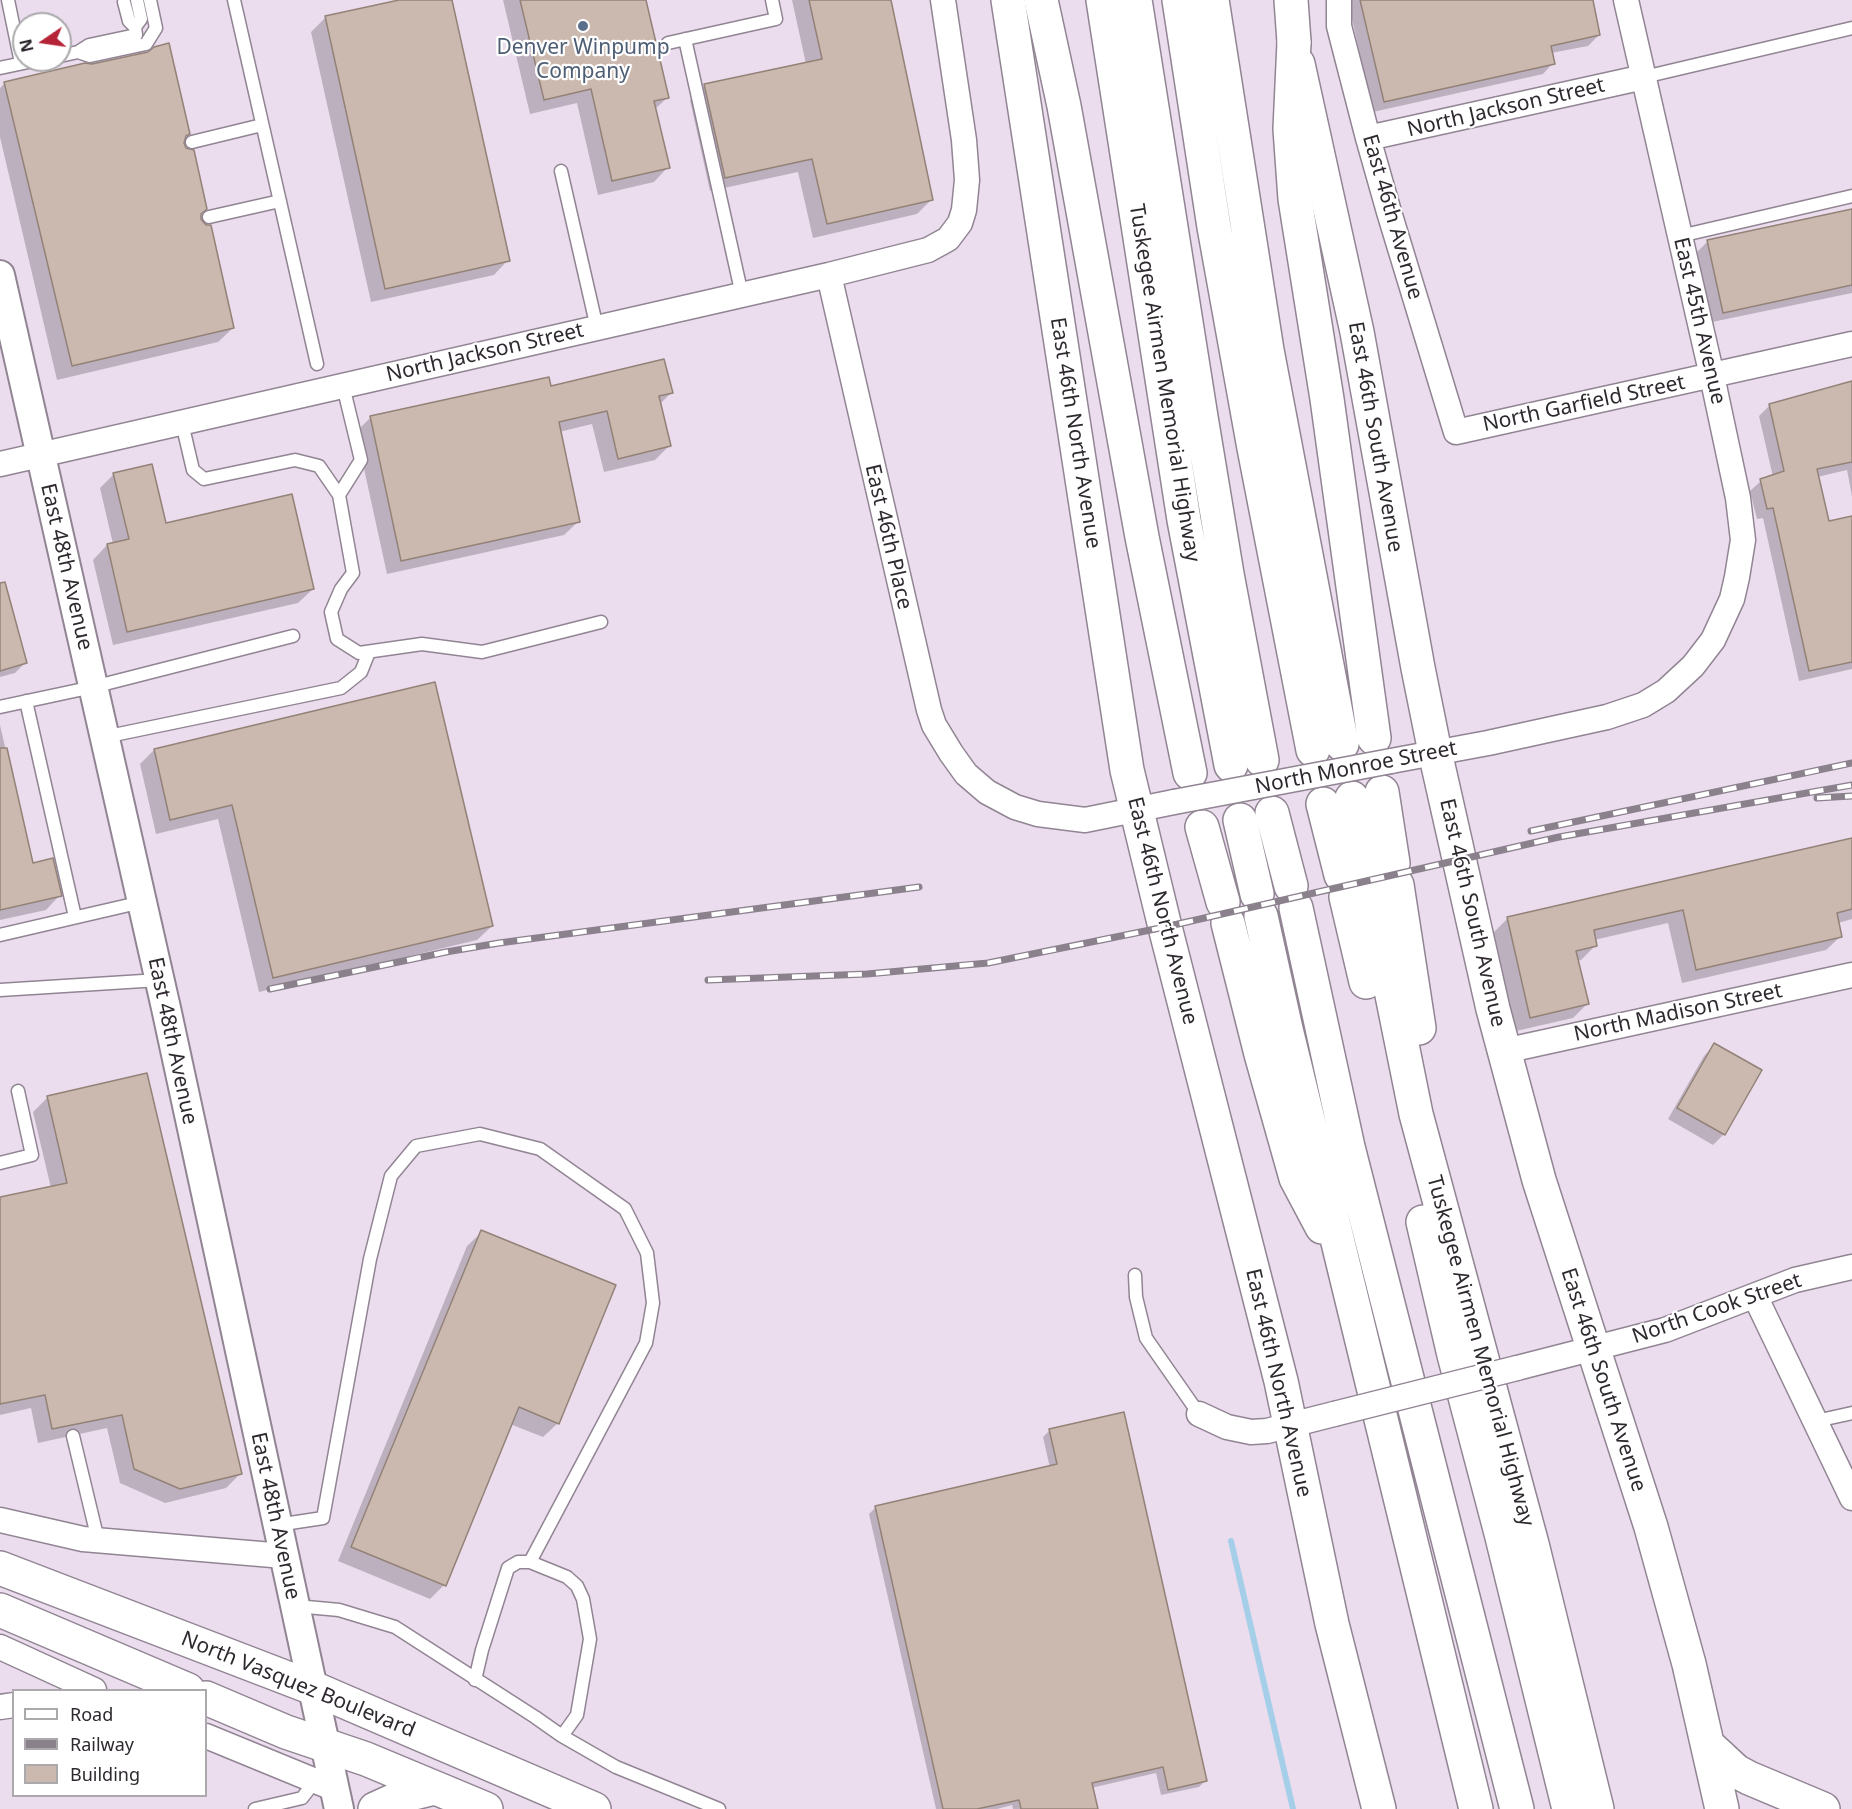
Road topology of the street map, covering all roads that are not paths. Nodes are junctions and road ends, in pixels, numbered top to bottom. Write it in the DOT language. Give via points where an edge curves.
graph roads {
  1 [pos="8,0"];
  2 [pos="150,0"];
  3 [pos="234,0"];
  4 [pos="772,0"];
  5 [pos="943,0"];
  6 [pos="1008,0"];
  7 [pos="1041,0"];
  8 [pos="1103,0"];
  9 [pos="1135,0"];
  10 [pos="1179,0"];
  11 [pos="1212,0"];
  12 [pos="1291,0"];
  13 [pos="1339,0"];
  14 [pos="1626,0"];
  15 [pos="131,1"];
  16 [pos="12,19"];
  17 [pos="1852,28"];
  18 [pos="684,39"];
  19 [pos="1294,42"];
  20 [pos="668,43"];
  21 [pos="78,52"];
  22 [pos="72,53"];
  23 [pos="1644,77"];
  24 [pos="262,125"];
  25 [pos="1368,138"];
  26 [pos="192,142"];
  27 [pos="561,171"];
  28 [pos="1852,196"];
  29 [pos="280,201"];
  30 [pos="209,217"];
  31 [pos="1680,236"];
  32 [pos="0,275"];
  33 [pos="829,275"];
  34 [pos="742,295"];
  35 [pos="597,328"];
  36 [pos="1852,344"];
  37 [pos="317,364"];
  38 [pos="1712,376"];
  39 [pos="343,386"];
  40 [pos="182,423"];
  41 [pos="1456,432"];
  42 [pos="41,455"];
  43 [pos="0,464"];
  44 [pos="339,495"];
  45 [pos="601,622"];
  46 [pos="293,636"];
  47 [pos="1713,640"];
  48 [pos="369,652"];
  49 [pos="93,687"];
  50 [pos="26,701"];
  51 [pos="0,707"];
  52 [pos="105,737"];
  53 [pos="1382,749"];
  54 [pos="1435,752"];
  55 [pos="1190,773"];
  56 [pos="978,785"];
  57 [pos="1352,798"];
  58 [pos="1135,810"];
  59 [pos="1272,813"];
  60 [pos="1240,820"];
  61 [pos="1202,827"];
  62 [pos="1369,880"];
  63 [pos="142,902"];
  64 [pos="75,917"];
  65 [pos="0,935"];
  66 [pos="1851,979"];
  67 [pos="159,980"];
  68 [pos="0,990"];
  69 [pos="1504,1051"];
  70 [pos="18,1091"];
  71 [pos="0,1163"];
  72 [pos="1852,1267"];
  73 [pos="1346,1273"];
  74 [pos="1136,1275"];
  75 [pos="1755,1296"];
  76 [pos="1593,1349"];
  77 [pos="1852,1413"];
  78 [pos="1199,1414"];
  79 [pos="1815,1421"];
  80 [pos="1291,1426"];
  81 [pos="73,1436"];
  82 [pos="1852,1498"];
  83 [pos="0,1520"];
  84 [pos="277,1526"];
  85 [pos="98,1540"];
  86 [pos="284,1556"];
  87 [pos="530,1562"];
  88 [pos="0,1568"];
  89 [pos="295,1605"];
  90 [pos="0,1610"];
  91 [pos="0,1647"];
  92 [pos="475,1680"];
  93 [pos="313,1688"];
  94 [pos="86,1689"];
  95 [pos="186,1689"];
  96 [pos="207,1698"];
  97 [pos="207,1736"];
  98 [pos="562,1736"];
  99 [pos="325,1745"];
  100 [pos="1708,1746"];
  101 [pos="308,1778"];
  102 [pos="434,1788"];
  103 [pos="337,1799"];
  104 [pos="475,1807"];
  105 [pos="255,1809"];
  106 [pos="375,1809"];
  107 [pos="594,1809"];
  108 [pos="719,1809"];
  109 [pos="1378,1809"];
  110 [pos="1476,1809"];
  111 [pos="1517,1809"];
  112 [pos="1569,1809"];
  113 [pos="1597,1809"];
  114 [pos="1722,1809"];
  115 [pos="1823,1809"];
  1 -- 16 [label="lane"];
  2 -- 21 [label="lane" via="156,28 146,44 90,56"];
  3 -- 24 [label="lane"];
  4 -- 18 [label="lane" via="776,19"];
  5 -- 33 [label="street, North Jackson Street" via="967,167 966,201 960,223 948,239 928,250"];
  6 -- 58 [label="main road, East 46th North Avenue"];
  7 -- 55 [label="main road"];
  8 -- 9 [label="main road, Tuskegee Airmen Memorial Highway" via="1184,520 1247,763 1205,439"];
  10 -- 11 [label="main road" via="1247,413 1327,747"];
  12 -- 19 [label="main road, East 46th South Avenue"];
  13 -- 25 [label="street, East 46th Avenue" via="1342,38"];
  14 -- 23 [label="street, East 45th Avenue"];
  15 -- 21 [label="lane" via="129,21 136,35 89,45"];
  17 -- 23 [label="lane"];
  18 -- 20 [label="lane"];
  18 -- 34 [label="lane"];
  19 -- 53 [label="main road" via="1290,129 1294,199"];
  19 -- 54 [label="main road, East 46th South Avenue" via="1359,342"];
  21 -- 22 [label="lane"];
  23 -- 25 [label="street, North Jackson Street"];
  23 -- 31 [label="street, East 45th Avenue"];
  24 -- 26 [label="lane"];
  24 -- 29 [label="lane"];
  25 -- 41 [label="street, East 46th Avenue"];
  27 -- 35 [label="lane"];
  28 -- 31 [label="lane"];
  29 -- 30 [label="lane"];
  29 -- 37 [label="lane"];
  31 -- 38 [label="street, East 45th Avenue"];
  32 -- 42 [label="street, East 48th Avenue"];
  33 -- 34 [label="street, North Jackson Street"];
  33 -- 56 [label="street, East 46th Place" via="929,710 958,764"];
  34 -- 35 [label="street, North Jackson Street"];
  35 -- 39 [label="street, North Jackson Street"];
  36 -- 38 [label="street, North Garfield Street"];
  38 -- 41 [label="street, North Garfield Street"];
  38 -- 47 [label="street, East 45th Avenue" via="1743,540 1732,599"];
  39 -- 40 [label="street, North Jackson Street"];
  39 -- 44 [label="lane" via="361,460"];
  40 -- 42 [label="street, North Jackson Street"];
  40 -- 44 [label="lane" via="193,470 204,479 295,460 319,466"];
  42 -- 43 [label="street, North Jackson Street"];
  42 -- 49 [label="street, East 48th Avenue"];
  44 -- 48 [label="lane" via="353,573 331,612 337,639 359,653"];
  45 -- 48 [label="lane" via="482,652 422,644"];
  46 -- 49 [label="lane"];
  47 -- 54 [label="street, North Monroe Street" via="1683,676 1643,705 1607,717"];
  48 -- 52 [label="lane" via="361,672 341,687"];
  49 -- 50 [label="lane"];
  49 -- 52 [label="street, East 48th Avenue"];
  50 -- 51 [label="lane"];
  50 -- 64 [label="lane"];
  52 -- 63 [label="street, East 48th Avenue"];
  53 -- 54 [label="street, North Monroe Street"];
  53 -- 58 [label="street, North Monroe Street, bridge"];
  54 -- 69 [label="main road, East 46th South Avenue"];
  56 -- 58 [label="street, North Monroe Street" via="1015,807 1051,816 1084,820"];
  57 -- 62 [label="main road, Tuskegee Airmen Memorial Highway"];
  58 -- 80 [label="main road, East 46th North Avenue"];
  59 -- 111 [label="main road" via="1351,1159"];
  60 -- 73 [label="main road"];
  61 -- 73 [label="main road" via="1296,1178"];
  62 -- 112 [label="main road" via="1454,1355"];
  62 -- 113 [label="main road, Tuskegee Airmen Memorial Highway" via="1416,1114 1532,1544"];
  63 -- 64 [label="lane"];
  63 -- 67 [label="street, East 48th Avenue"];
  64 -- 65 [label="lane"];
  66 -- 69 [label="street, North Madison Street"];
  67 -- 68 [label="lane"];
  67 -- 84 [label="street, East 48th Avenue"];
  69 -- 76 [label="main road, East 46th South Avenue" via="1539,1180"];
  70 -- 71 [label="lane" via="32,1155"];
  72 -- 75 [label="street, North Cook Street" via="1795,1280"];
  73 -- 110 [label="main road"];
  74 -- 78 [label="lane" via="1136,1297 1146,1338"];
  75 -- 76 [label="street, North Cook Street" via="1686,1324"];
  75 -- 79 [label="street"];
  76 -- 80 [label="street, North Cook Street, bridge"];
  76 -- 100 [label="main road, East 46th South Avenue" via="1651,1527"];
  77 -- 79 [label="lane"];
  78 -- 80 [label="street, North Cook Street" via="1227,1427 1251,1432"];
  79 -- 82 [label="street"];
  80 -- 109 [label="main road, East 46th North Avenue" via="1336,1645"];
  81 -- 85 [label="lane"];
  83 -- 85 [label="street"];
  84 -- 86 [label="street, East 48th Avenue"];
  84 -- 87 [label="lane" via="323,1518 370,1259 391,1176 416,1146 480,1134 540,1149 625,1209 647,1253 653,1303 646,1343"];
  85 -- 86 [label="street"];
  86 -- 89 [label="street, East 48th Avenue"];
  87 -- 92 [label="lane" via="518,1562 508,1568"];
  87 -- 98 [label="lane" via="567,1577 576,1586 583,1599 591,1639 577,1714"];
  88 -- 93 [label="main road, North Vasquez Boulevard"];
  89 -- 92 [label="lane" via="339,1610 395,1627"];
  89 -- 93 [label="street, East 48th Avenue"];
  90 -- 95 [label="main road"];
  91 -- 94 [label="street"];
  92 -- 98 [label="lane"];
  93 -- 99 [label="street, East 48th Avenue"];
  93 -- 107 [label="main road, North Vasquez Boulevard"];
  96 -- 99 [label="main road, North Vasquez Boulevard"];
  97 -- 101 [label="street"];
  98 -- 108 [label="lane" via="615,1767"];
  99 -- 102 [label="main road, North Vasquez Boulevard"];
  99 -- 103 [label="street, East 48th Avenue"];
  100 -- 114 [label="main road, East 46th South Avenue"];
  100 -- 115 [label="main road" via="1736,1771"];
  101 -- 103 [label="street"];
  101 -- 105 [label="lane" via="309,1790 302,1798"];
  102 -- 104 [label="main road, North Vasquez Boulevard"];
  102 -- 106 [label="main road"];
}
